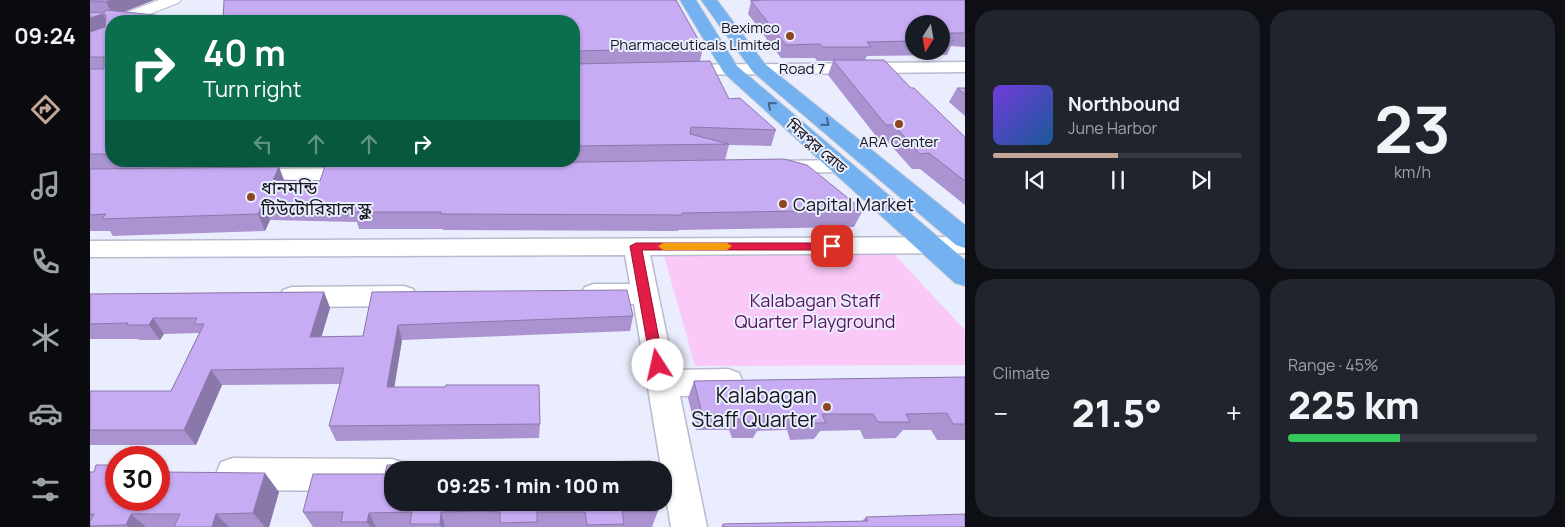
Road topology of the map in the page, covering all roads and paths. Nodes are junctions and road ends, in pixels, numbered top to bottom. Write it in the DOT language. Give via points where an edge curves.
graph roads {
  1 [pos="688,0"];
  2 [pos="709,0"];
  3 [pos="179,2"];
  4 [pos="136,15"];
  5 [pos="154,15"];
  6 [pos="965,67"];
  7 [pos="759,68"];
  8 [pos="730,69"];
  9 [pos="662,70"];
  10 [pos="840,166"];
  11 [pos="761,168"];
  12 [pos="376,173"];
  13 [pos="228,176"];
  14 [pos="965,239"];
  15 [pos="965,245"];
  16 [pos="636,246"];
  17 [pos="930,246"];
  18 [pos="90,249"];
  19 [pos="965,276"];
  20 [pos="565,294"];
  21 [pos="644,294"];
  22 [pos="427,296"];
  23 [pos="268,297"];
  24 [pos="759,382"];
  25 [pos="661,383"];
  26 [pos="668,461"];
  27 [pos="208,473"];
  28 [pos="384,475"];
  29 [pos="672,482"];
  30 [pos="689,527"];
  1 -- 8 [label="highway, মিরপুর রোড"];
  2 -- 7 [label="highway, মিরপুর রোড"];
  3 -- 4 [label="main road"];
  3 -- 5 [label="main road"];
  6 -- 7 [label="street, Road 7"];
  7 -- 8 [label="street, Road 7"];
  7 -- 14 [label="highway, মিরপুর রোড, one-way"];
  8 -- 9 [label="street"];
  10 -- 8 [label="highway, মিরপুর রোড, one-way"];
  10 -- 11 [label="street"];
  10 -- 17 [label="highway, মিরপুর রোড"];
  12 -- 13 [label="street"];
  15 -- 17 [label="street"];
  16 -- 17 [label="street"];
  16 -- 18 [label="street"];
  16 -- 21 [label="street"];
  17 -- 19 [label="highway, মিরপুর রোড"];
  20 -- 21 [label="street"];
  21 -- 25 [label="street"];
  22 -- 23 [label="street"];
  24 -- 25 [label="street"];
  25 -- 26 [label="street"];
  27 -- 28 [label="street"];
  29 -- 30 [label="street"];
}
